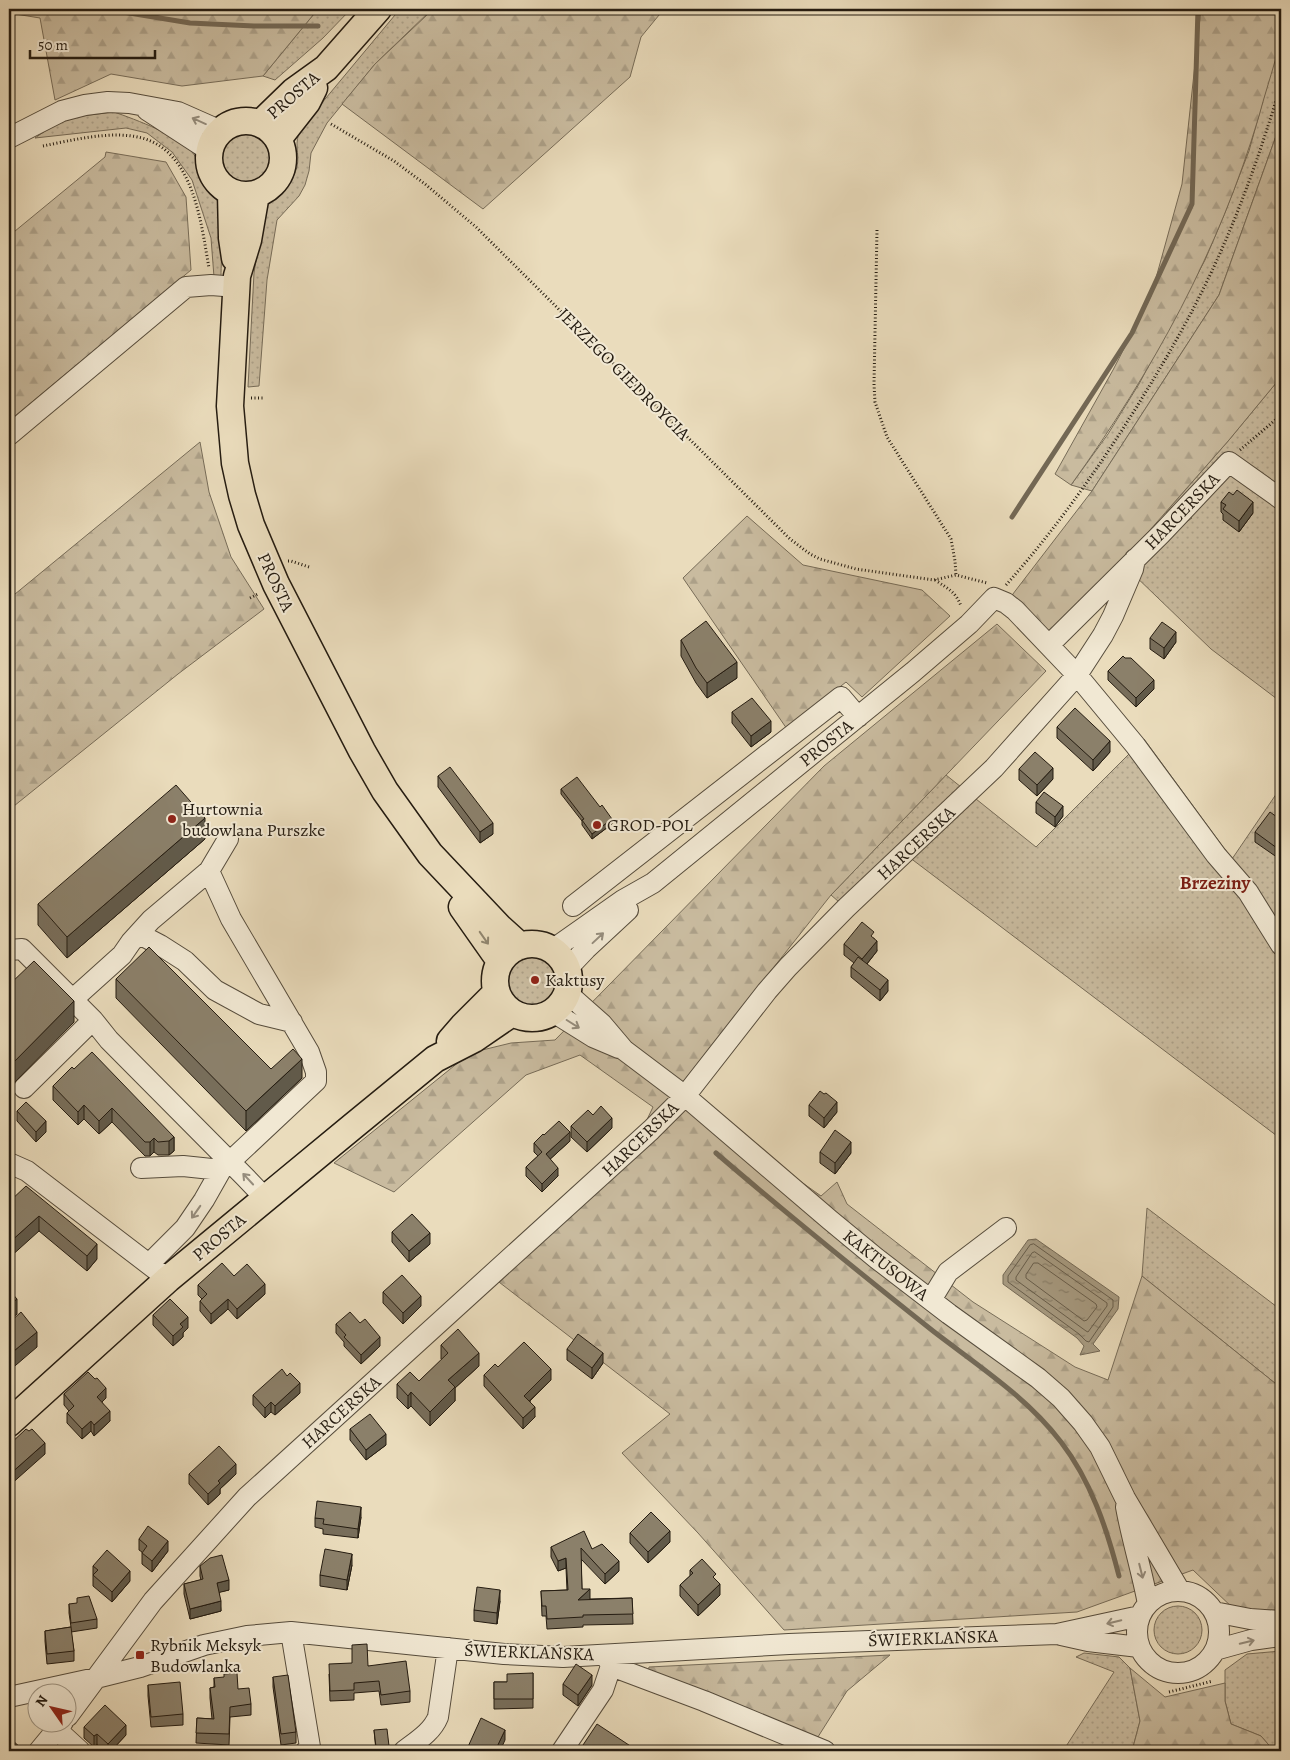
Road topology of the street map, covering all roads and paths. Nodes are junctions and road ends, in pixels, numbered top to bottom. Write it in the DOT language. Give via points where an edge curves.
graph roads {
  1 [pos="378,9"];
  2 [pos="1281,84"];
  3 [pos="331,124"];
  4 [pos="270,131"];
  5 [pos="9,138"];
  6 [pos="215,141"];
  7 [pos="43,146"];
  8 [pos="244,193"];
  9 [pos="877,230"];
  10 [pos="228,282"];
  11 [pos="1281,415"];
  12 [pos="9,435"];
  13 [pos="1229,462"];
  14 [pos="1281,499"];
  15 [pos="1135,559"];
  16 [pos="956,575"];
  17 [pos="934,580"];
  18 [pos="998,594"];
  19 [pos="969,624"];
  20 [pos="1048,645"];
  21 [pos="1077,675"];
  22 [pos="858,717"];
  23 [pos="228,839"];
  24 [pos="209,871"];
  25 [pos="573,906"];
  26 [pos="139,934"];
  27 [pos="1281,945"];
  28 [pos="9,950"];
  29 [pos="510,953"];
  30 [pos="560,981"];
  31 [pos="496,993"];
  32 [pos="72,1000"];
  33 [pos="512,1013"];
  34 [pos="93,1020"];
  35 [pos="292,1022"];
  36 [pos="468,1033"];
  37 [pos="24,1088"];
  38 [pos="685,1096"];
  39 [pos="9,1163"];
  40 [pos="225,1166"];
  41 [pos="142,1168"];
  42 [pos="264,1198"];
  43 [pos="1006,1228"];
  44 [pos="159,1272"];
  45 [pos="931,1300"];
  46 [pos="9,1423"];
  47 [pos="1125,1498"];
  48 [pos="1180,1591"];
  49 [pos="1144,1610"];
  50 [pos="1214,1612"];
  51 [pos="1281,1621"];
  52 [pos="291,1632"];
  53 [pos="1057,1634"];
  54 [pos="1281,1636"];
  55 [pos="1139,1647"];
  56 [pos="448,1648"];
  57 [pos="1215,1650"];
  58 [pos="608,1660"];
  59 [pos="96,1678"];
  60 [pos="1213,1681"];
  61 [pos="1169,1692"];
  62 [pos="9,1697"];
  63 [pos="78,1702"];
  64 [pos="55,1732"];
  65 [pos="68,1732"];
  66 [pos="428,1732"];
  67 [pos="812,1749"];
  68 [pos="40,1751"];
  69 [pos="80,1751"];
  70 [pos="306,1751"];
  71 [pos="404,1751"];
  72 [pos="432,1751"];
  73 [pos="562,1751"];
  1 -- 4 [label="main road, PROSTA"];
  2 -- 18 [label="path" via="1240,206 1188,320 1097,468"];
  3 -- 17 [label="path, JERZEGO GIEDROYCIA" via="425,184 482,232 800,546 835,564"];
  4 -- 6 [label="main road" via="243,121 231,124"];
  4 -- 8 [label="main road" via="283,150 282,169 272,185"];
  5 -- 6 [label="street" via="73,107 108,102 178,112"];
  6 -- 8 [label="main road" via="210,166 213,176 219,184"];
  7 -- 10 [label="path" via="82,138 118,136 141,138 162,147 179,165 194,195 200,219"];
  8 -- 10 [label="main road, PROSTA" via="240,239"];
  9 -- 16 [label="path" via="875,402 888,437 951,539"];
  10 -- 12 [label="street" via="186,287"];
  10 -- 29 [label="main road, PROSTA" via="231,420 239,482 251,525 276,584 362,751 401,815 450,882"];
  11 -- 13 [label="path"];
  13 -- 14 [label="street"];
  13 -- 15 [label="street, HARCERSKA"];
  15 -- 20 [label="street, HARCERSKA"];
  15 -- 21 [label="street, HARCERSKA" via="1113,616"];
  16 -- 17 [label="path, JERZEGO GIEDROYCIA"];
  16 -- 18 [label="path, JERZEGO GIEDROYCIA" via="976,579"];
  17 -- 19 [label="path, JERZEGO GIEDROYCIA" via="958,597"];
  18 -- 19 [label="street, PROSTA"];
  18 -- 20 [label="street"];
  19 -- 22 [label="street, PROSTA"];
  20 -- 21 [label="street"];
  21 -- 27 [label="street" via="1135,745 1216,856 1248,892"];
  21 -- 38 [label="street, HARCERSKA" via="994,768 788,967"];
  22 -- 25 [label="street" via="841,697"];
  22 -- 30 [label="street, PROSTA" via="652,883 586,949"];
  23 -- 24 [label="street"];
  24 -- 26 [label="street"];
  24 -- 35 [label="street" via="230,919"];
  26 -- 32 [label="street" via="122,955"];
  26 -- 35 [label="street" via="185,961 215,990 259,1014"];
  28 -- 32 [label="street" via="22,949"];
  29 -- 30 [label="main road" via="536,944"];
  29 -- 31 [label="main road" via="495,974"];
  30 -- 33 [label="main road" via="542,1017 530,1019"];
  30 -- 38 [label="street, KAKTUSOWA" via="624,1050"];
  31 -- 33 [label="main road" via="502,1005"];
  31 -- 36 [label="main road, PROSTA"];
  32 -- 34 [label="street"];
  33 -- 36 [label="main road, PROSTA"];
  34 -- 37 [label="street"];
  34 -- 40 [label="street"];
  35 -- 40 [label="street" via="309,1052 316,1080"];
  36 -- 42 [label="main road, PROSTA"];
  38 -- 45 [label="street, KAKTUSOWA" via="830,1220"];
  38 -- 59 [label="street, HARCERSKA" via="621,1158 247,1497 153,1600"];
  39 -- 44 [label="street" via="27,1171"];
  40 -- 41 [label="street"];
  42 -- 40 [label="street, one-way"];
  40 -- 44 [label="street, one-way"];
  42 -- 44 [label="main road, PROSTA"];
  43 -- 45 [label="street" via="948,1272"];
  44 -- 46 [label="main road, PROSTA"];
  45 -- 47 [label="street, KAKTUSOWA" via="1062,1398 1095,1440"];
  47 -- 48 [label="street, KAKTUSOWA"];
  47 -- 49 [label="street, KAKTUSOWA, one-way" via="1140,1568"];
  48 -- 49 [label="street" via="1163,1594"];
  48 -- 50 [label="street" via="1203,1600"];
  49 -- 53 [label="street, ŚWIERKLAŃSKA, one-way"];
  49 -- 55 [label="street" via="1137,1631"];
  50 -- 51 [label="street"];
  50 -- 57 [label="street" via="1219,1631"];
  52 -- 56 [label="street, ŚWIERKLAŃSKA"];
  52 -- 59 [label="street, ŚWIERKLAŃSKA" via="247,1636 204,1645"];
  52 -- 70 [label="street" via="310,1747"];
  53 -- 55 [label="street, ŚWIERKLAŃSKA"];
  53 -- 58 [label="street, ŚWIERKLAŃSKA" via="790,1644"];
  57 -- 54 [label="street, one-way"];
  55 -- 57 [label="street" via="1155,1667 1172,1673 1198,1668"];
  56 -- 58 [label="street, ŚWIERKLAŃSKA"];
  56 -- 66 [label="street" via="438,1717"];
  58 -- 67 [label="street"];
  58 -- 73 [label="street" via="603,1690"];
  59 -- 62 [label="street, ŚWIERKLAŃSKA"];
  59 -- 63 [label="street, HARCERSKA"];
  60 -- 61 [label="path"];
  64 -- 68 [label="street, HARCERSKA"];
  65 -- 69 [label="street"];
  66 -- 71 [label="street"];
  66 -- 72 [label="street"];
}
